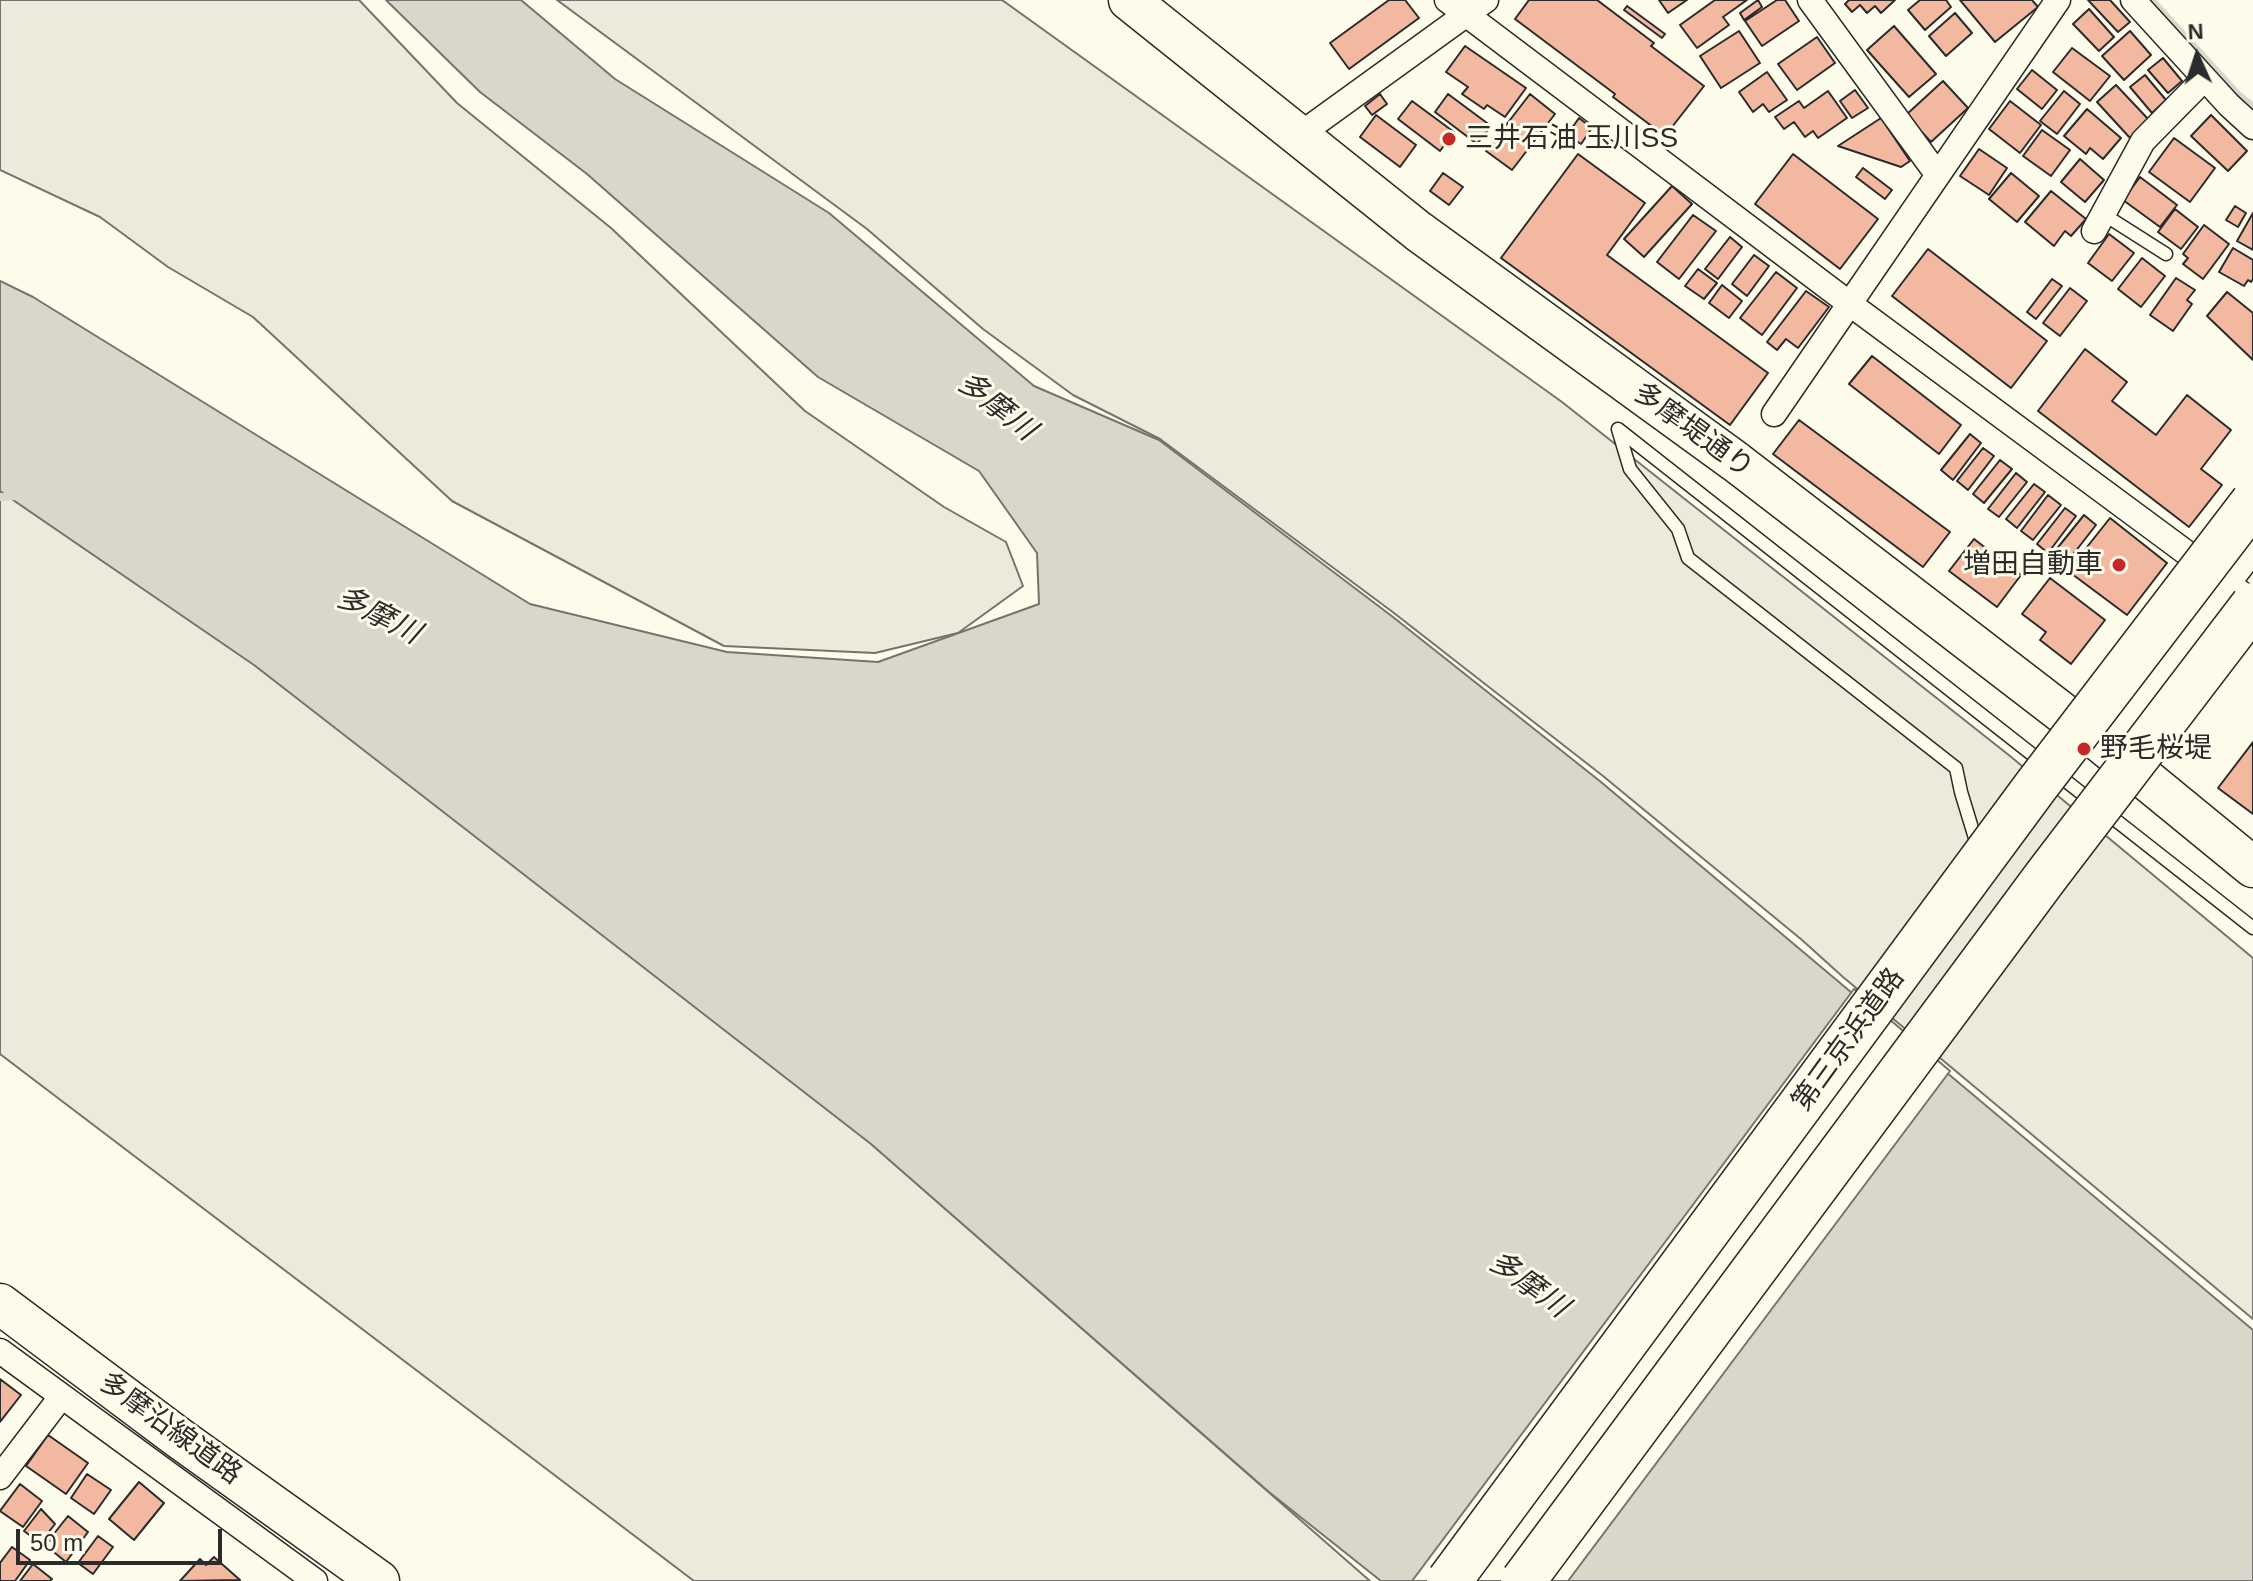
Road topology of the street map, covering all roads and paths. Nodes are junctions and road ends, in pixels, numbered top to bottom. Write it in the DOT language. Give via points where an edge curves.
graph roads {
  1 [pos="1129,0"];
  2 [pos="1486,0"];
  3 [pos="1810,0"];
  4 [pos="2058,0"];
  5 [pos="2133,0"];
  6 [pos="1456,7"];
  7 [pos="2204,79"];
  8 [pos="2253,127"];
  9 [pos="1298,136"];
  10 [pos="1937,174"];
  11 [pos="2099,222"];
  12 [pos="2166,254"];
  13 [pos="1850,304"];
  14 [pos="1774,414"];
  15 [pos="2253,502"];
  16 [pos="2253,551"];
  17 [pos="2245,597"];
  18 [pos="2121,723"];
  19 [pos="1975,838"];
  20 [pos="2253,867"];
  21 [pos="2253,928"];
  22 [pos="0,1304"];
  23 [pos="0,1351"];
  24 [pos="61,1397"];
  25 [pos="0,1477"];
  26 [pos="315,1581"];
  27 [pos="379,1581"];
  28 [pos="1449,1581"];
  29 [pos="1523,1581"];
  1 -- 9 [label="main road, 多摩堤通り"];
  2 -- 6 [label="street"];
  3 -- 10 [label="street"];
  4 -- 10 [label="street"];
  5 -- 7 [label="street"];
  6 -- 9 [label="street"];
  6 -- 13 [label="street"];
  7 -- 8 [label="street"];
  7 -- 11 [label="street" via="2143,141"];
  9 -- 20 [label="main road, 多摩堤通り" via="1418,231 1811,520 2163,791"];
  10 -- 13 [label="street"];
  11 -- 12 [label="lane"];
  13 -- 14 [label="street"];
  13 -- 17 [label="street"];
  15 -- 28 [label="highway, 第三京浜道路, bridge" via="2036,786"];
  16 -- 17 [label="street"];
  17 -- 18 [label="street"];
  17 -- 29 [label="highway, bridge" via="2038,887"];
  19 -- 21 [label="lane" via="1956,768 1688,558 1678,529 1630,469 1618,429"];
  22 -- 27 [label="main road, 多摩沿線道路"];
  23 -- 24 [label="street"];
  24 -- 25 [label="street"];
  24 -- 26 [label="street"];
}
